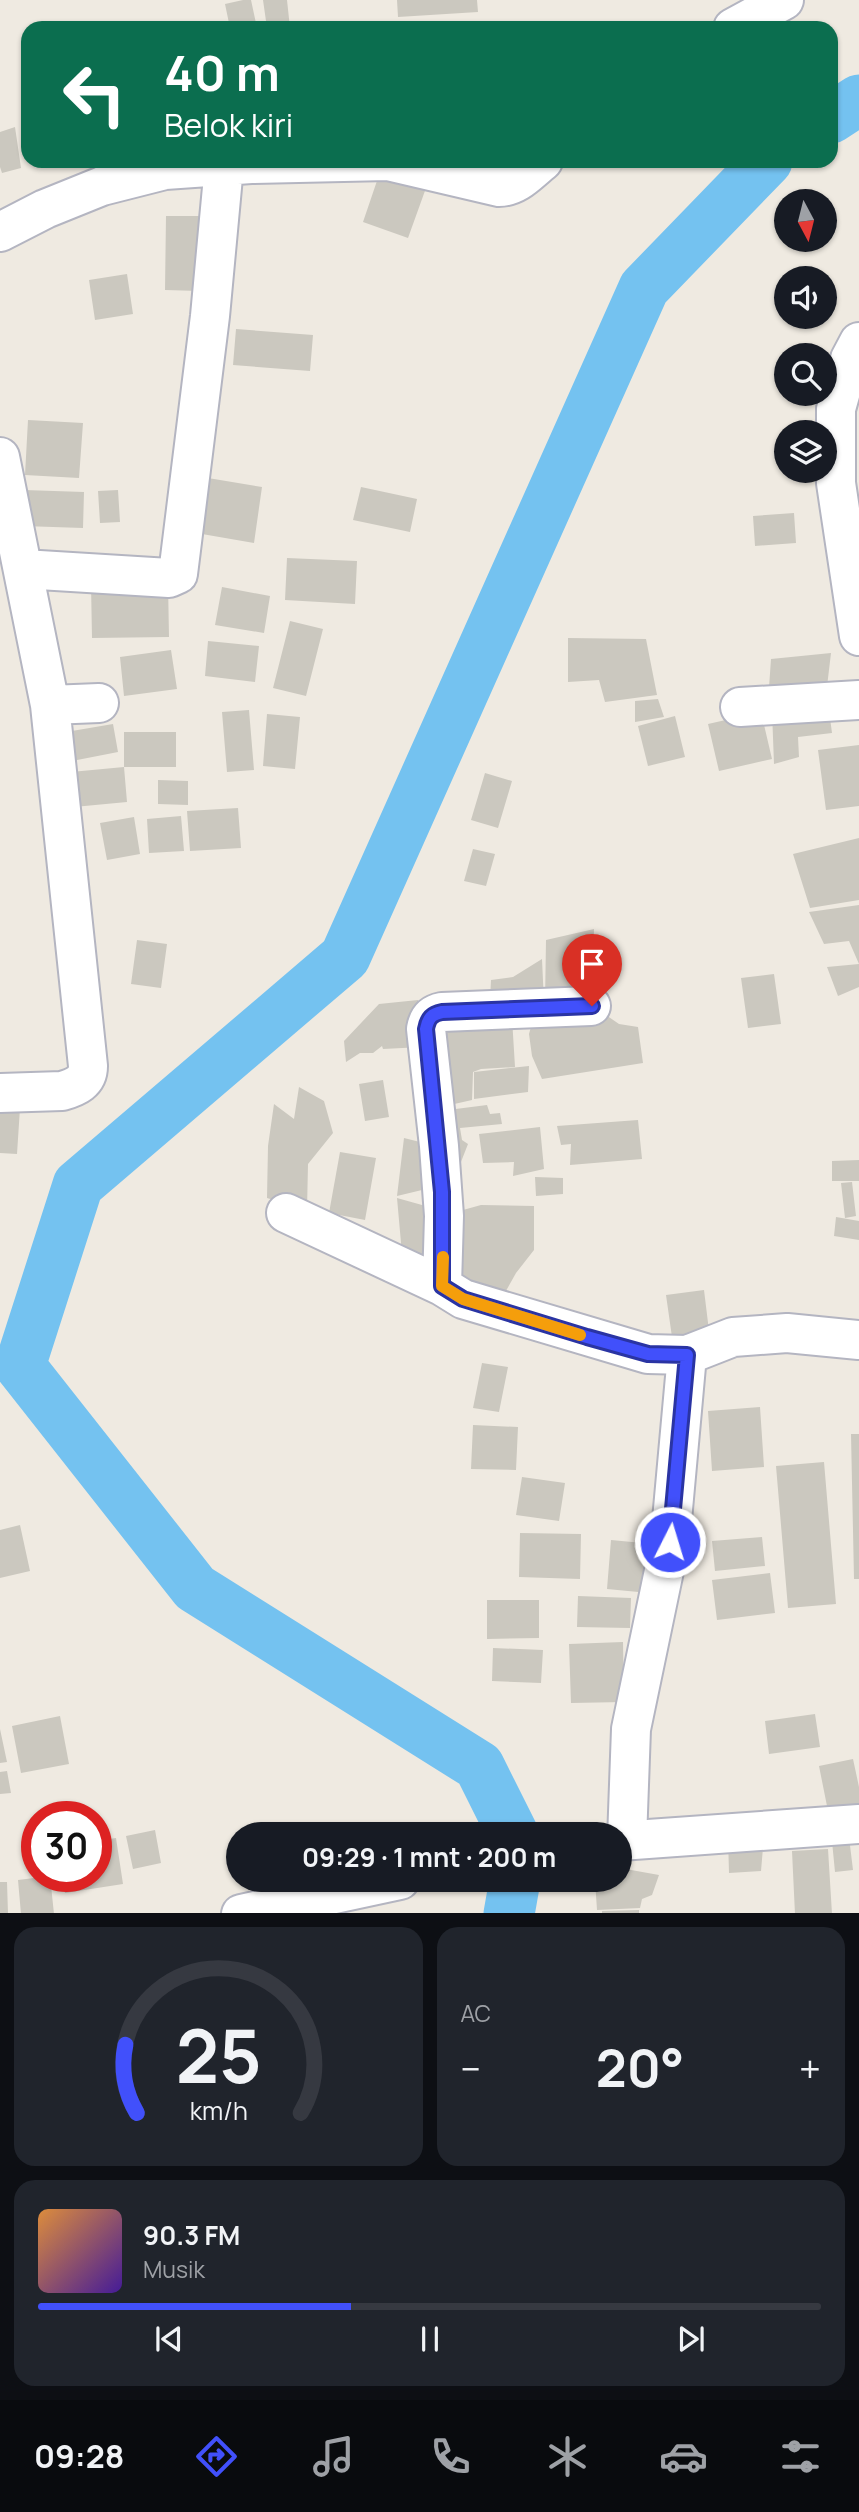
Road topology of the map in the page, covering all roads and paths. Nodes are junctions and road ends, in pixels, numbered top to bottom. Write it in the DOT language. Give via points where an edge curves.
graph roads {
  1 [pos="784,0"];
  2 [pos="746,21"];
  3 [pos="194,168"];
  4 [pos="224,168"];
  5 [pos="420,168"];
  6 [pos="535,168"];
  7 [pos="0,232"];
  8 [pos="859,342"];
  9 [pos="0,457"];
  10 [pos="23,569"];
  11 [pos="859,636"];
  12 [pos="859,700"];
  13 [pos="99,703"];
  14 [pos="50,705"];
  15 [pos="740,707"];
  16 [pos="592,1006"];
  17 [pos="0,1093"];
  18 [pos="286,1213"];
  19 [pos="442,1286"];
  20 [pos="859,1340"];
  21 [pos="687,1355"];
  22 [pos="624,1822"];
  23 [pos="859,1824"];
  24 [pos="632,1839"];
  25 [pos="341,1892"];
  26 [pos="241,1913"];
  1 -- 2 [label="street"];
  3 -- 7 [label="street" via="165,170 102,186"];
  4 -- 10 [label="street" via="178,574 169,578"];
  5 -- 6 [label="street" via="507,187"];
  8 -- 11 [label="street" via="836,409 836,483"];
  9 -- 10 [label="street"];
  10 -- 14 [label="street"];
  12 -- 15 [label="street"];
  13 -- 14 [label="street"];
  14 -- 17 [label="street" via="88,1072 78,1085 62,1091"];
  16 -- 19 [label="street" via="442,1012 428,1020 444,1216"];
  18 -- 19 [label="street"];
  19 -- 21 [label="street" via="463,1299 587,1337 648,1354"];
  20 -- 21 [label="street" via="787,1333 733,1336"];
  21 -- 22 [label="street" via="670,1542 631,1729"];
  23 -- 24 [label="street"];
  25 -- 26 [label="street"];
}
